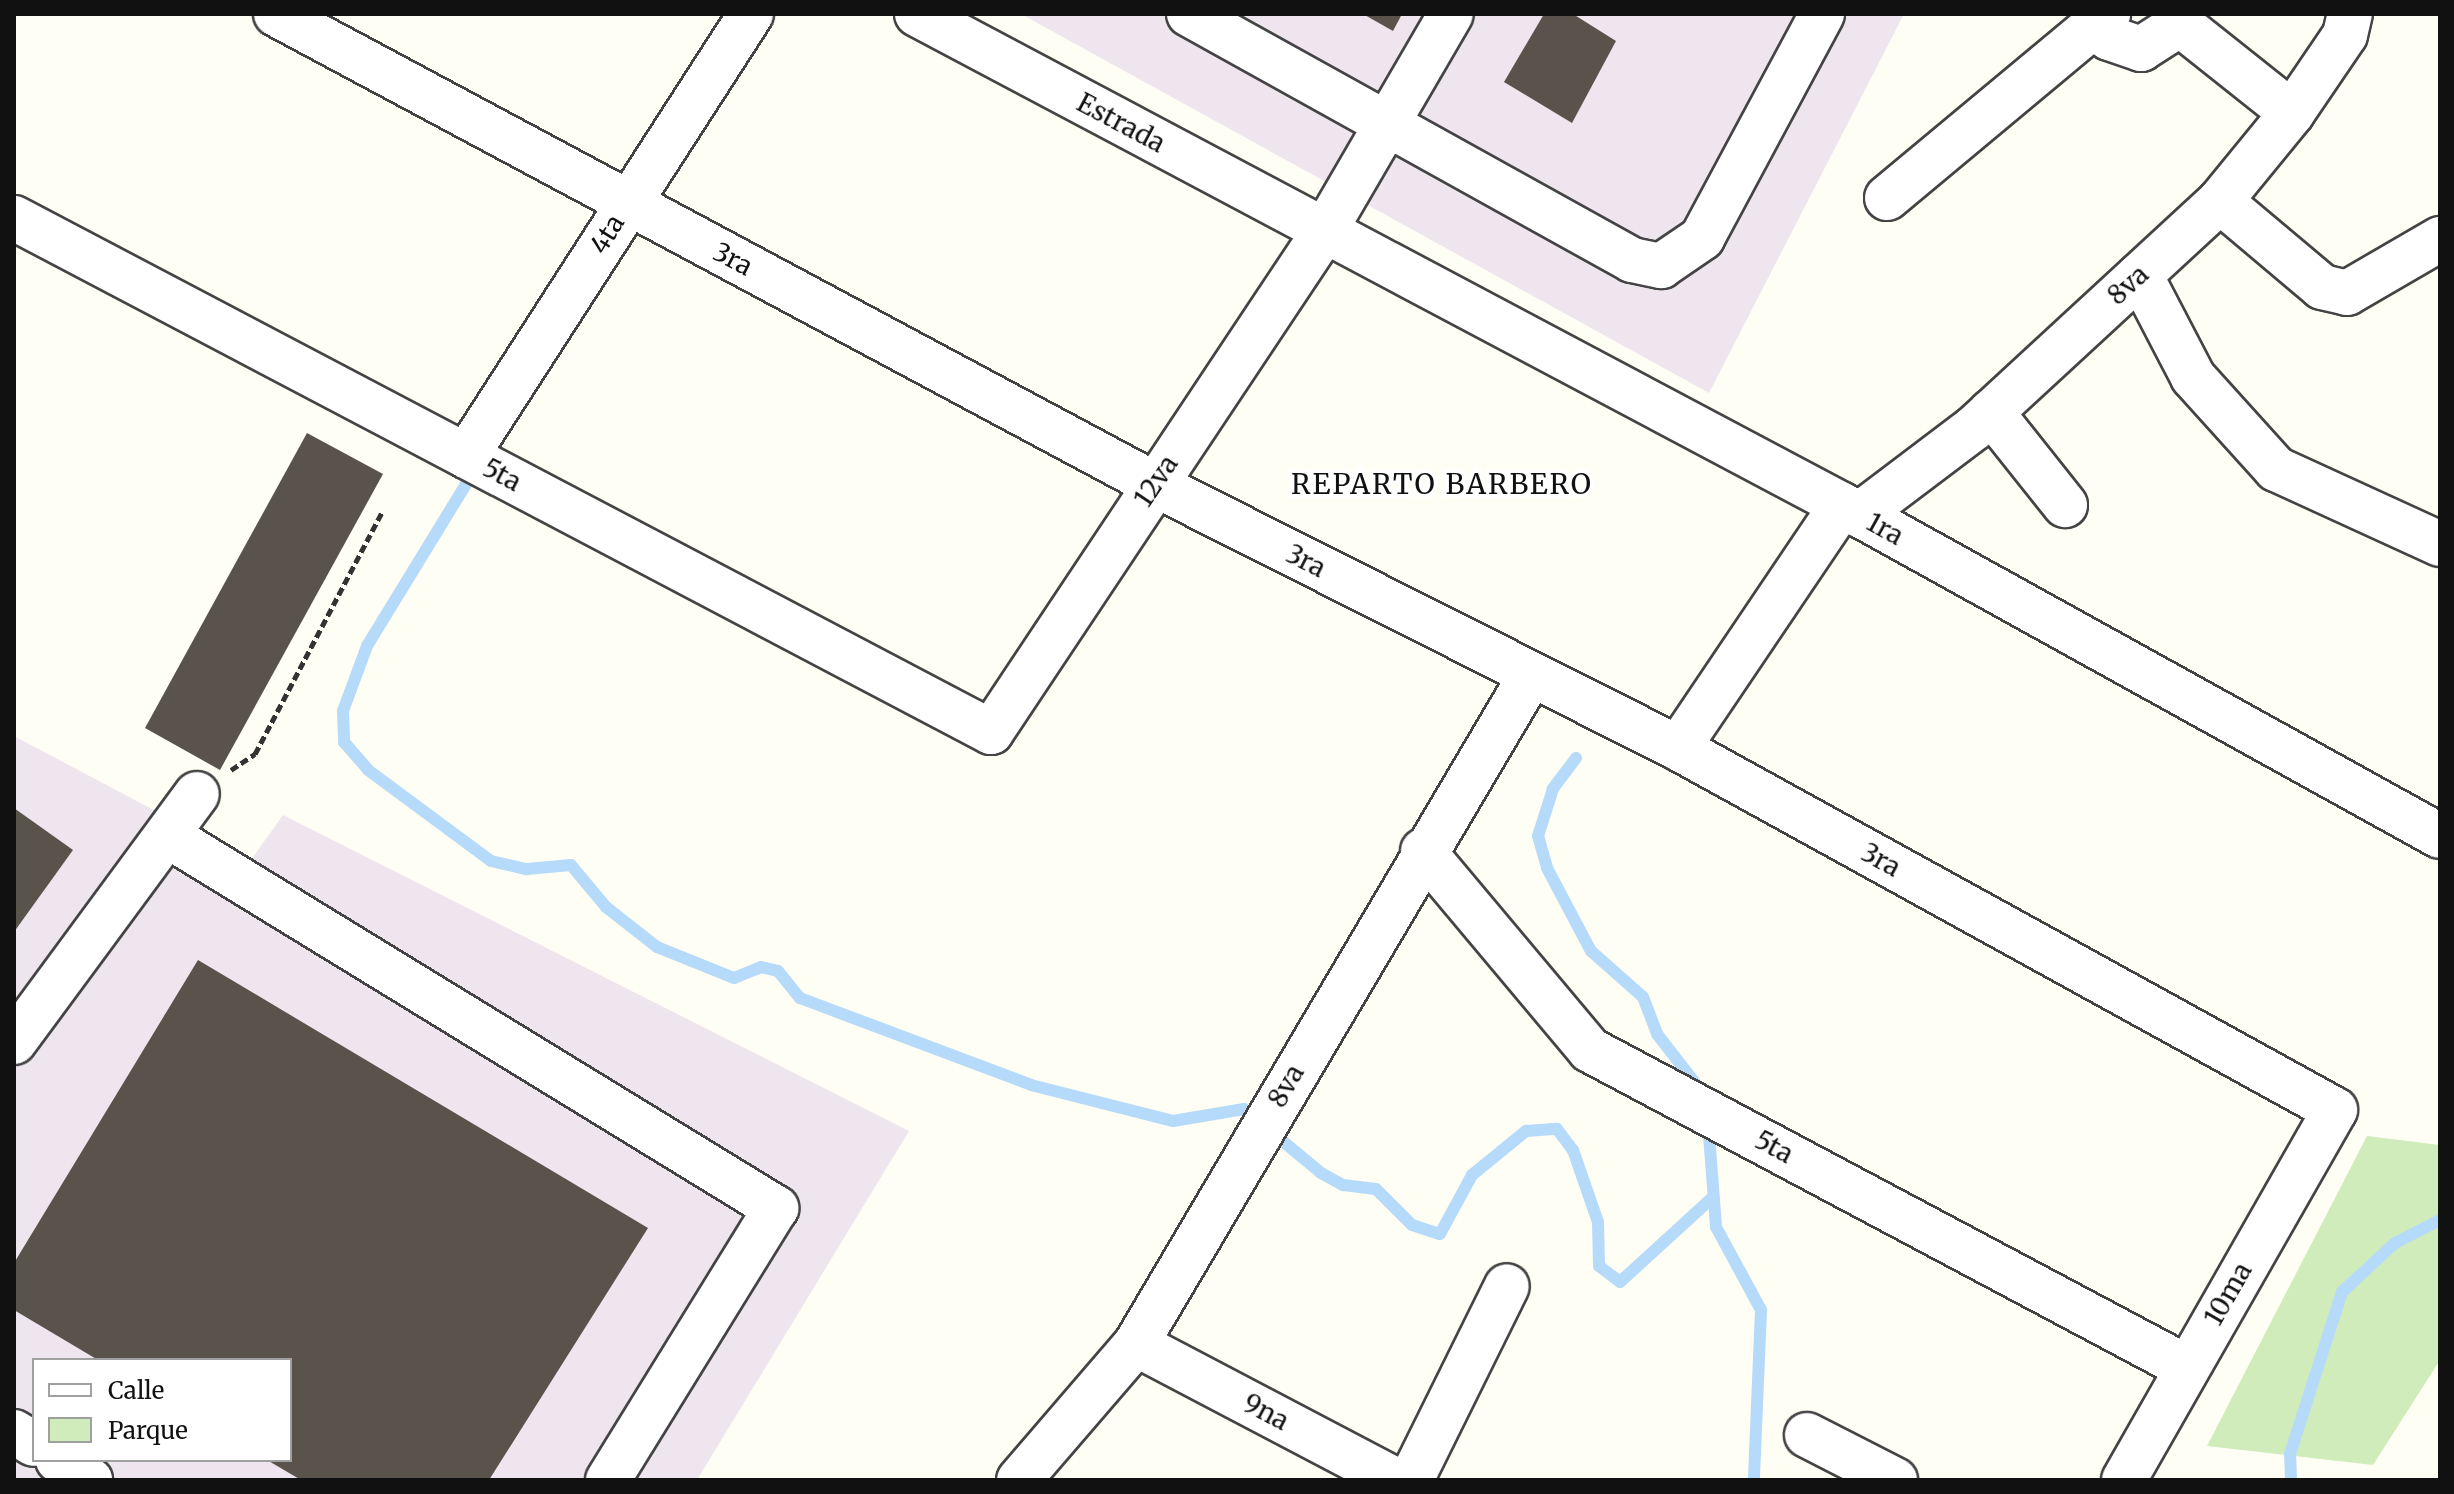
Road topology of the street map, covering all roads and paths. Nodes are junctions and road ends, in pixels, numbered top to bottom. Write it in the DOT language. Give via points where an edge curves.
graph roads {
  1 [pos="276,14"];
  2 [pos="751,14"];
  3 [pos="917,14"];
  4 [pos="1189,14"];
  5 [pos="1451,14"];
  6 [pos="1822,14"];
  7 [pos="2350,14"];
  8 [pos="2105,19"];
  9 [pos="2292,113"];
  10 [pos="1388,129"];
  11 [pos="1887,198"];
  12 [pos="2220,201"];
  13 [pos="627,202"];
  14 [pos="14,218"];
  15 [pos="1324,232"];
  16 [pos="2440,239"];
  17 [pos="2140,275"];
  18 [pos="1991,412"];
  19 [pos="466,456"];
  20 [pos="1154,484"];
  21 [pos="2065,505"];
  22 [pos="1850,510"];
  23 [pos="382,512"];
  24 [pos="2440,544"];
  25 [pos="1531,675"];
  26 [pos="991,732"];
  27 [pos="1678,748"];
  28 [pos="197,794"];
  29 [pos="2440,836"];
  30 [pos="170,837"];
  31 [pos="1423,851"];
  32 [pos="14,1042"];
  33 [pos="2335,1110"];
  34 [pos="1507,1286"];
  35 [pos="1136,1344"];
  36 [pos="2186,1367"];
  37 [pos="14,1432"];
  38 [pos="1807,1435"];
  39 [pos="32,1443"];
  40 [pos="61,1462"];
  41 [pos="90,1480"];
  42 [pos="608,1480"];
  43 [pos="1019,1480"];
  44 [pos="1395,1480"];
  45 [pos="1411,1480"];
  46 [pos="1895,1480"];
  47 [pos="2124,1480"];
  1 -- 13 [label="street, 3ra"];
  2 -- 13 [label="street, 4ta"];
  3 -- 15 [label="street, Estrada"];
  4 -- 10 [label="street"];
  5 -- 10 [label="street, 12va"];
  6 -- 10 [label="street" via="1702,238 1661,266 1632,260"];
  7 -- 9 [label="street, 8va" via="2345,35"];
  8 -- 9 [label="street" via="2109,38 2141,49 2180,24"];
  8 -- 11 [label="street"];
  9 -- 12 [label="street, 8va"];
  10 -- 15 [label="street, 12va"];
  12 -- 16 [label="street" via="2322,287 2347,293"];
  12 -- 17 [label="street, 8va"];
  13 -- 19 [label="street, 4ta"];
  13 -- 20 [label="street, 3ra"];
  14 -- 19 [label="street, 5ta"];
  15 -- 20 [label="street, 12va"];
  15 -- 22 [label="street, 1ra"];
  17 -- 18 [label="street, 8va"];
  17 -- 24 [label="street" via="2193,377 2276,469"];
  18 -- 21 [label="street"];
  18 -- 22 [label="street, 8va"];
  19 -- 26 [label="street, 5ta"];
  20 -- 25 [label="street, 3ra"];
  20 -- 26 [label="street, 12va"];
  22 -- 27 [label="street, 8va"];
  22 -- 29 [label="street, 1ra"];
  23 -- 28 [label="path" via="255,754"];
  25 -- 27 [label="street, 3ra"];
  25 -- 31 [label="street, 8va"];
  27 -- 33 [label="street, 3ra"];
  28 -- 30 [label="street"];
  30 -- 32 [label="street"];
  30 -- 42 [label="street" via="776,1208"];
  31 -- 35 [label="street, 8va"];
  31 -- 36 [label="street, 5ta" via="1590,1050"];
  33 -- 36 [label="street, 10ma"];
  34 -- 45 [label="street"];
  35 -- 43 [label="street, 8va"];
  35 -- 44 [label="street, 9na"];
  36 -- 47 [label="street, 10ma"];
  37 -- 39 [label="street"];
  38 -- 46 [label="street"];
  40 -- 41 [label="street"];
}
